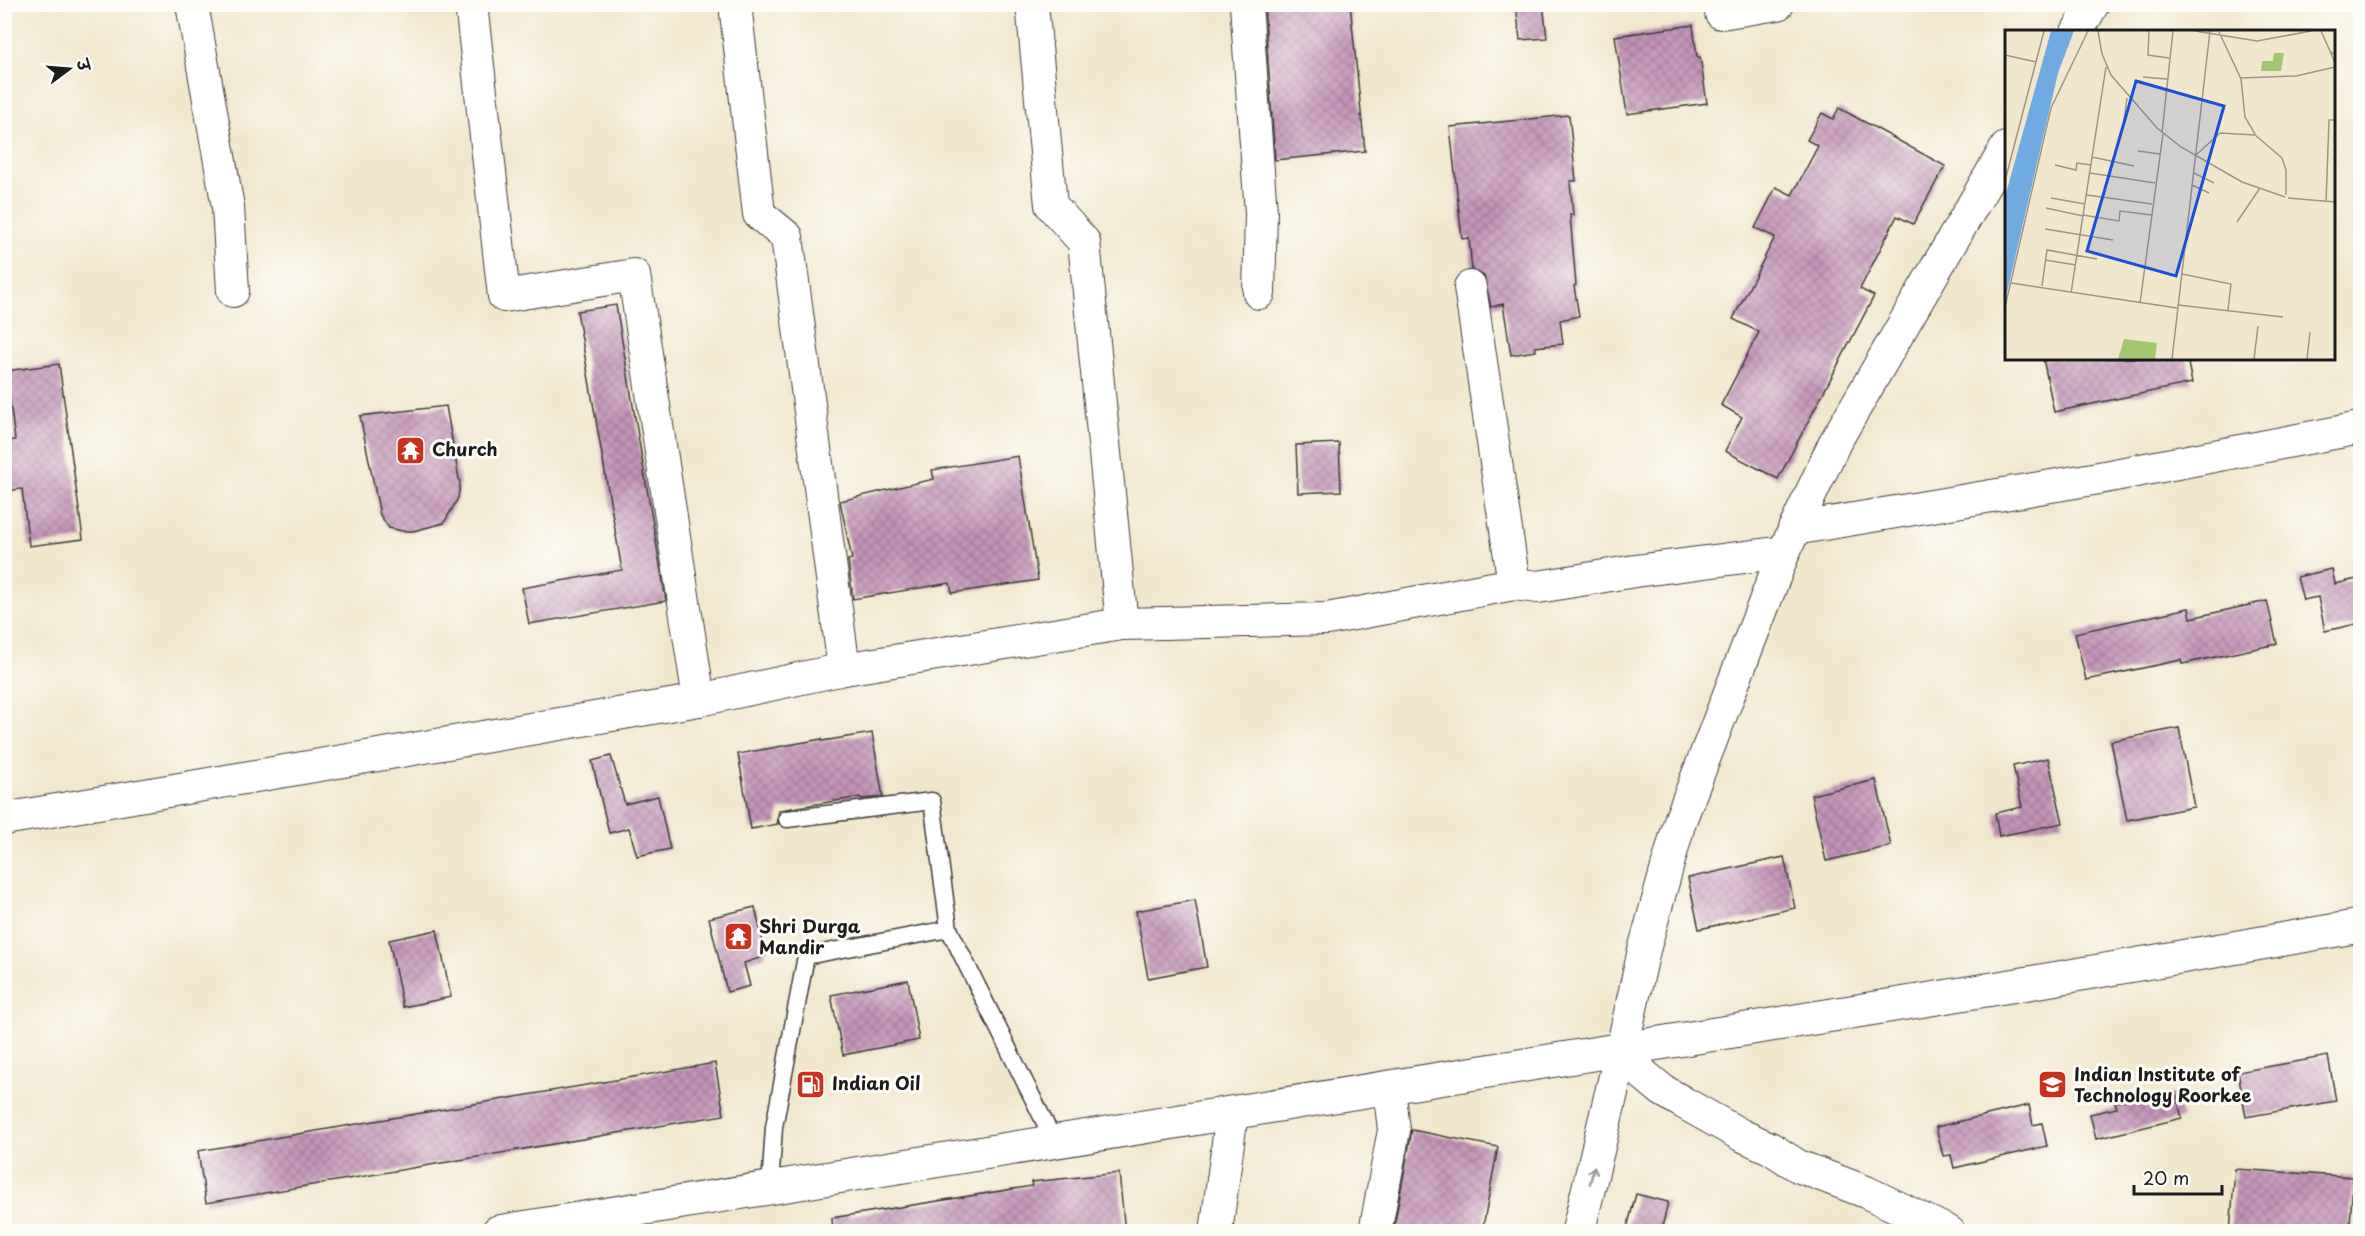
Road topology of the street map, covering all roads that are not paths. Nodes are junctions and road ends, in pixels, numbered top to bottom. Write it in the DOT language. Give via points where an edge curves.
graph roads {
  1 [pos="192,4"];
  2 [pos="471,4"];
  3 [pos="735,4"];
  4 [pos="1032,4"];
  5 [pos="1246,4"];
  6 [pos="1778,4"];
  7 [pos="2093,4"];
  8 [pos="1721,13"];
  9 [pos="2078,30"];
  10 [pos="2005,151"];
  11 [pos="1470,287"];
  12 [pos="233,291"];
  13 [pos="1259,293"];
  14 [pos="2361,428"];
  15 [pos="1789,541"];
  16 [pos="1514,584"];
  17 [pos="1122,624"];
  18 [pos="844,669"];
  19 [pos="699,700"];
  20 [pos="4,819"];
  21 [pos="787,819"];
  22 [pos="2361,926"];
  23 [pos="949,929"];
  24 [pos="1622,1049"];
  25 [pos="1389,1087"];
  26 [pos="1232,1113"];
  27 [pos="1054,1141"];
  28 [pos="770,1187"];
  29 [pos="498,1232"];
  30 [pos="1216,1232"];
  31 [pos="1375,1232"];
  32 [pos="1578,1232"];
  33 [pos="1948,1232"];
  1 -- 12 [label="street" via="228,207"];
  2 -- 19 [label="street" via="504,296 634,275"];
  3 -- 18 [label="street" via="759,214 787,237"];
  4 -- 17 [label="street" via="1051,205 1084,242"];
  5 -- 13 [label="street" via="1261,213"];
  6 -- 8 [label="street"];
  7 -- 9 [label="street"];
  10 -- 15 [label="street" via="1834,444"];
  11 -- 16 [label="street"];
  14 -- 15 [label="street"];
  15 -- 16 [label="street" via="1538,587"];
  15 -- 24 [label="street" via="1680,821 1644,950"];
  16 -- 17 [label="street" via="1327,619"];
  17 -- 18 [label="street"];
  18 -- 19 [label="street"];
  19 -- 20 [label="street"];
  21 -- 23 [label="lane" via="932,801"];
  22 -- 24 [label="main road"];
  23 -- 27 [label="lane"];
  23 -- 28 [label="lane" via="806,956 774,1127"];
  24 -- 25 [label="main road"];
  32 -- 24 [label="main road, one-way"];
  24 -- 33 [label="street" via="1662,1090 1703,1114 1798,1166 1866,1192"];
  25 -- 26 [label="main road"];
  25 -- 31 [label="street" via="1394,1130"];
  26 -- 27 [label="main road"];
  26 -- 30 [label="street"];
  27 -- 28 [label="main road"];
  28 -- 29 [label="main road"];
}
